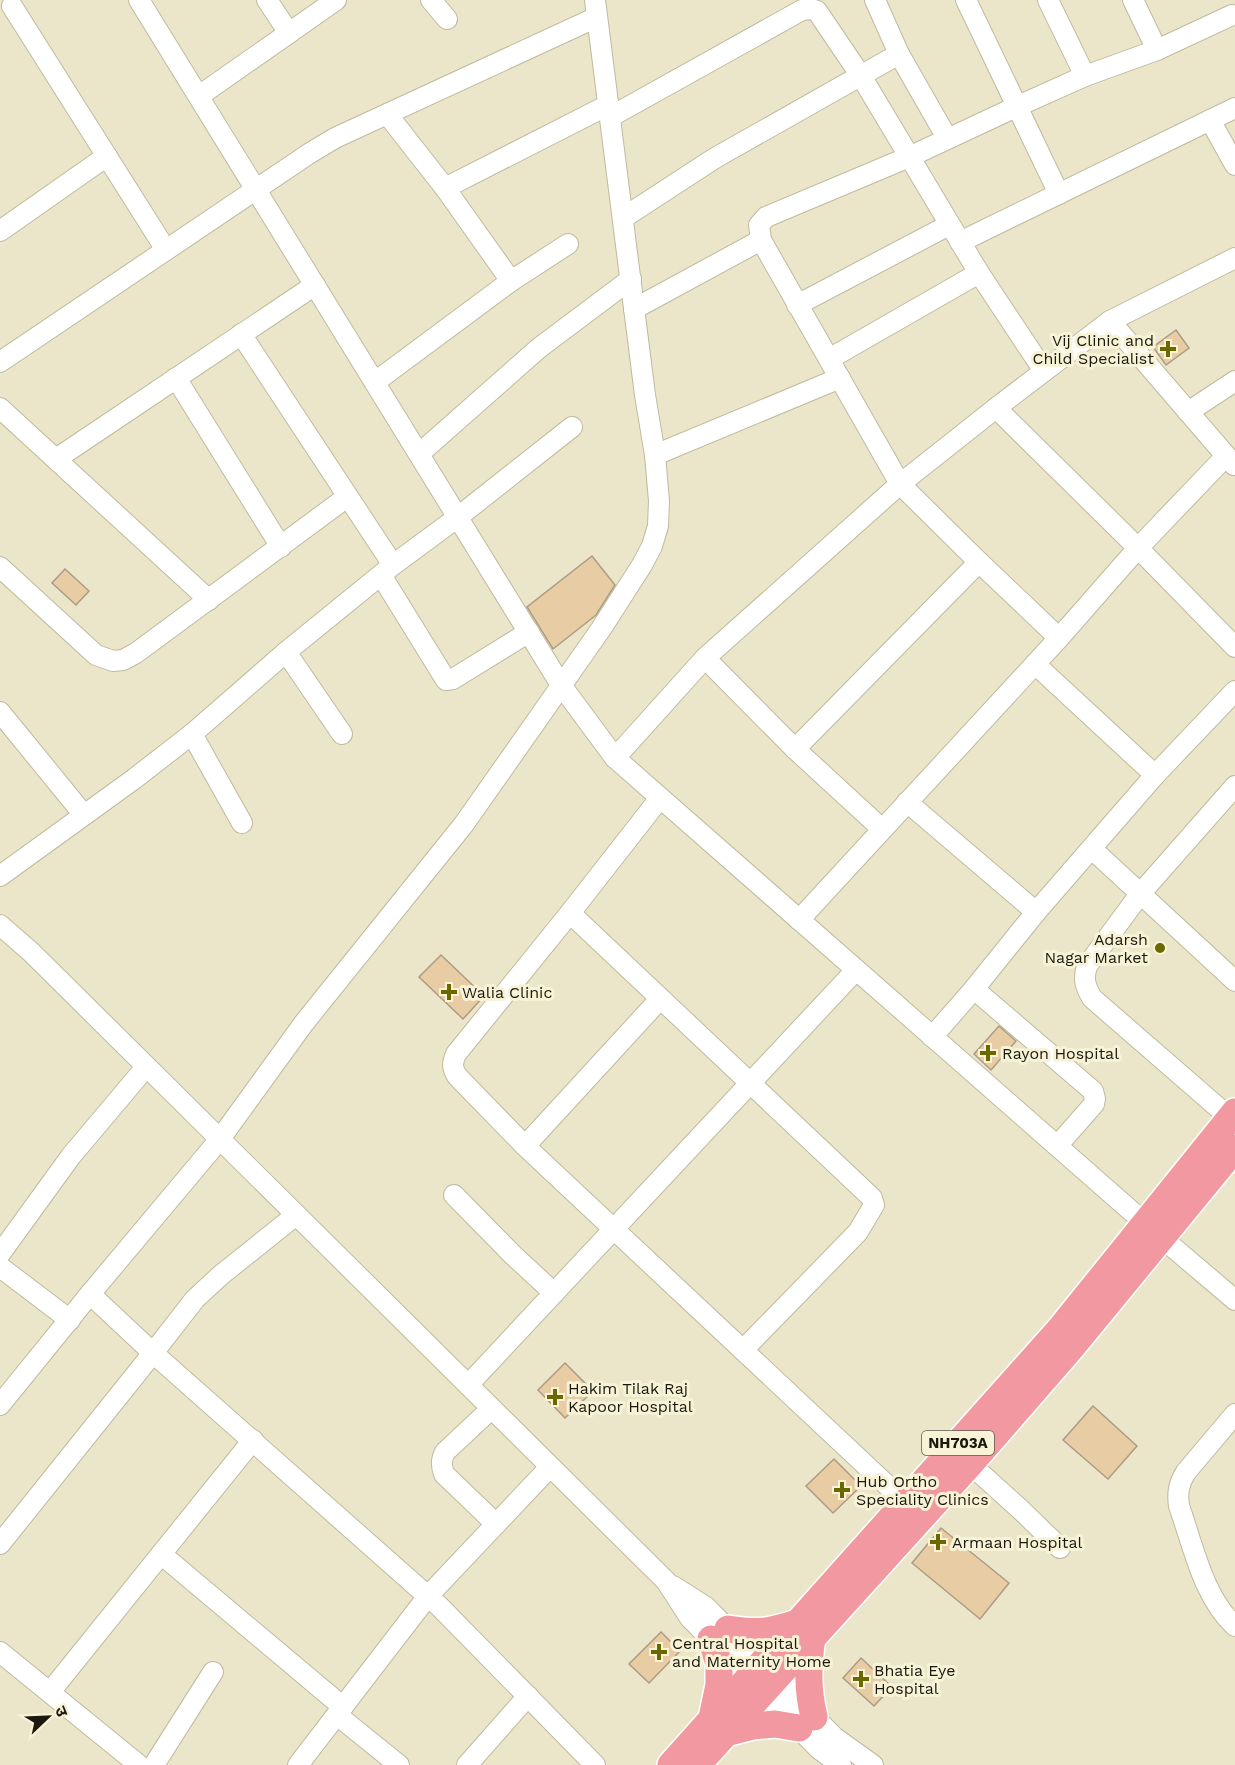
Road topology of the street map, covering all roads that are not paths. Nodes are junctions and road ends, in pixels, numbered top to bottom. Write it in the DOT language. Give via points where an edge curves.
graph roads {
  1 [pos="139,0"];
  2 [pos="267,0"];
  3 [pos="336,0"];
  4 [pos="431,0"];
  5 [pos="875,0"];
  6 [pos="966,0"];
  7 [pos="1048,0"];
  8 [pos="1133,0"];
  9 [pos="11,6"];
  10 [pos="596,8"];
  11 [pos="1231,12"];
  12 [pos="447,19"];
  13 [pos="289,33"];
  14 [pos="1157,50"];
  15 [pos="899,54"];
  16 [pos="861,76"];
  17 [pos="1085,76"];
  18 [pos="199,96"];
  19 [pos="1017,106"];
  20 [pos="1235,108"];
  21 [pos="609,111"];
  22 [pos="387,114"];
  23 [pos="1210,120"];
  24 [pos="947,138"];
  25 [pos="107,156"];
  26 [pos="909,157"];
  27 [pos="1235,165"];
  28 [pos="445,188"];
  29 [pos="256,189"];
  30 [pos="1059,194"];
  31 [pos="623,218"];
  32 [pos="949,225"];
  33 [pos="0,231"];
  34 [pos="761,240"];
  35 [pos="960,242"];
  36 [pos="568,244"];
  37 [pos="166,250"];
  38 [pos="1235,258"];
  39 [pos="979,273"];
  40 [pos="631,279"];
  41 [pos="511,282"];
  42 [pos="315,285"];
  43 [pos="797,305"];
  44 [pos="634,309"];
  45 [pos="1110,321"];
  46 [pos="241,334"];
  47 [pos="829,359"];
  48 [pos="0,362"];
  49 [pos="1044,371"];
  50 [pos="177,378"];
  51 [pos="840,378"];
  52 [pos="1235,381"];
  53 [pos="375,382"];
  54 [pos="0,408"];
  55 [pos="996,408"];
  56 [pos="1188,412"];
  57 [pos="572,427"];
  58 [pos="419,454"];
  59 [pos="655,455"];
  60 [pos="56,459"];
  61 [pos="1231,462"];
  62 [pos="900,484"];
  63 [pos="347,497"];
  64 [pos="458,518"];
  65 [pos="281,547"];
  66 [pos="1138,548"];
  67 [pos="979,562"];
  68 [pos="0,567"];
  69 [pos="387,570"];
  70 [pos="209,600"];
  71 [pos="529,632"];
  72 [pos="1059,638"];
  73 [pos="1235,647"];
  74 [pos="286,652"];
  75 [pos="705,658"];
  76 [pos="1035,664"];
  77 [pos="561,685"];
  78 [pos="1235,691"];
  79 [pos="0,712"];
  80 [pos="192,734"];
  81 [pos="342,734"];
  82 [pos="795,749"];
  83 [pos="615,758"];
  84 [pos="1155,775"];
  85 [pos="1235,786"];
  86 [pos="660,798"];
  87 [pos="907,802"];
  88 [pos="84,815"];
  89 [pos="242,823"];
  90 [pos="882,829"];
  91 [pos="1092,849"];
  92 [pos="0,876"];
  93 [pos="1140,894"];
  94 [pos="1036,912"];
  95 [pos="570,913"];
  96 [pos="799,920"];
  97 [pos="0,926"];
  98 [pos="856,970"];
  99 [pos="1235,981"];
  100 [pos="974,989"];
  101 [pos="660,999"];
  102 [pos="932,1037"];
  103 [pos="146,1066"];
  104 [pos="751,1083"];
  105 [pos="1233,1115"];
  106 [pos="220,1139"];
  107 [pos="525,1146"];
  108 [pos="1057,1146"];
  109 [pos="1235,1148"];
  110 [pos="454,1196"];
  111 [pos="296,1215"];
  112 [pos="614,1229"];
  113 [pos="1154,1231"];
  114 [pos="0,1254"];
  115 [pos="0,1266"];
  116 [pos="554,1293"];
  117 [pos="90,1294"];
  118 [pos="1235,1300"];
  119 [pos="70,1320"];
  120 [pos="743,1350"];
  121 [pos="153,1353"];
  122 [pos="468,1385"];
  123 [pos="0,1405"];
  124 [pos="491,1408"];
  125 [pos="1235,1414"];
  126 [pos="253,1440"];
  127 [pos="970,1464"];
  128 [pos="550,1467"];
  129 [pos="905,1502"];
  130 [pos="495,1524"];
  131 [pos="0,1544"];
  132 [pos="1060,1548"];
  133 [pos="161,1554"];
  134 [pos="428,1596"];
  135 [pos="1235,1626"];
  136 [pos="805,1630"];
  137 [pos="720,1634"];
  138 [pos="0,1652"];
  139 [pos="213,1672"];
  140 [pos="762,1677"];
  141 [pos="50,1692"];
  142 [pos="528,1696"];
  143 [pos="340,1711"];
  144 [pos="806,1722"];
  145 [pos="718,1726"];
  146 [pos="139,1765"];
  147 [pos="154,1765"];
  148 [pos="298,1765"];
  149 [pos="399,1765"];
  150 [pos="467,1765"];
  151 [pos="595,1765"];
  152 [pos="671,1765"];
  153 [pos="697,1765"];
  154 [pos="841,1765"];
  155 [pos="873,1765"];
  1 -- 18 [label="street"];
  2 -- 13 [label="street"];
  3 -- 13 [label="street"];
  4 -- 12 [label="street"];
  5 -- 15 [label="street"];
  6 -- 19 [label="street"];
  7 -- 17 [label="street"];
  8 -- 14 [label="street"];
  9 -- 25 [label="street"];
  10 -- 21 [label="street"];
  10 -- 22 [label="street"];
  11 -- 14 [label="street"];
  13 -- 18 [label="street"];
  14 -- 17 [label="street"];
  15 -- 16 [label="street"];
  15 -- 24 [label="street"];
  16 -- 21 [label="street" via="817,10 802,10"];
  16 -- 26 [label="street"];
  16 -- 31 [label="street" via="725,152"];
  17 -- 19 [label="street"];
  18 -- 29 [label="street"];
  19 -- 24 [label="street"];
  19 -- 30 [label="street"];
  20 -- 23 [label="street"];
  21 -- 28 [label="street"];
  21 -- 31 [label="street"];
  22 -- 28 [label="street"];
  22 -- 29 [label="street" via="335,138"];
  23 -- 27 [label="street"];
  23 -- 30 [label="street"];
  24 -- 26 [label="street"];
  25 -- 33 [label="street"];
  25 -- 37 [label="street"];
  26 -- 32 [label="street"];
  26 -- 34 [label="street" via="766,217 759,225"];
  28 -- 41 [label="street"];
  29 -- 37 [label="street"];
  29 -- 42 [label="street"];
  30 -- 35 [label="street"];
  31 -- 40 [label="street"];
  32 -- 35 [label="street"];
  32 -- 43 [label="street"];
  34 -- 43 [label="street"];
  34 -- 44 [label="street"];
  35 -- 39 [label="street"];
  36 -- 41 [label="street"];
  37 -- 48 [label="street"];
  38 -- 45 [label="street"];
  39 -- 47 [label="street"];
  39 -- 49 [label="street"];
  40 -- 44 [label="street"];
  40 -- 58 [label="street" via="539,348"];
  41 -- 53 [label="street"];
  42 -- 46 [label="street"];
  42 -- 53 [label="street"];
  43 -- 47 [label="street"];
  44 -- 59 [label="street"];
  45 -- 49 [label="street"];
  45 -- 56 [label="street"];
  46 -- 50 [label="street"];
  46 -- 63 [label="street"];
  47 -- 51 [label="street"];
  49 -- 55 [label="street"];
  50 -- 60 [label="street"];
  50 -- 65 [label="street"];
  51 -- 59 [label="street"];
  51 -- 62 [label="street"];
  52 -- 56 [label="street"];
  53 -- 58 [label="street"];
  54 -- 60 [label="street"];
  55 -- 62 [label="street"];
  55 -- 66 [label="street"];
  56 -- 61 [label="street"];
  57 -- 64 [label="street"];
  58 -- 64 [label="street"];
  59 -- 77 [label="street" via="659,501 652,546"];
  60 -- 70 [label="street"];
  61 -- 66 [label="street"];
  62 -- 67 [label="street"];
  62 -- 75 [label="street"];
  63 -- 65 [label="street"];
  63 -- 69 [label="street"];
  64 -- 69 [label="street"];
  64 -- 71 [label="street"];
  65 -- 70 [label="street"];
  66 -- 72 [label="street"];
  66 -- 73 [label="street"];
  67 -- 72 [label="street"];
  67 -- 82 [label="street"];
  68 -- 70 [label="street" via="106,660 130,657"];
  69 -- 71 [label="street" via="447,680"];
  69 -- 74 [label="street"];
  71 -- 77 [label="street"];
  72 -- 76 [label="street"];
  74 -- 80 [label="street"];
  74 -- 81 [label="street"];
  75 -- 82 [label="street"];
  75 -- 83 [label="street"];
  76 -- 84 [label="street"];
  76 -- 87 [label="street"];
  77 -- 83 [label="street"];
  77 -- 106 [label="street" via="464,824 304,1023"];
  78 -- 84 [label="street"];
  79 -- 88 [label="street"];
  80 -- 88 [label="street"];
  80 -- 89 [label="street"];
  82 -- 90 [label="street"];
  83 -- 86 [label="street"];
  84 -- 91 [label="street"];
  85 -- 93 [label="street"];
  86 -- 95 [label="street"];
  86 -- 96 [label="street"];
  87 -- 90 [label="street"];
  87 -- 94 [label="street"];
  88 -- 92 [label="street"];
  90 -- 96 [label="street"];
  91 -- 93 [label="street"];
  91 -- 94 [label="street"];
  93 -- 99 [label="street"];
  93 -- 105 [label="street" via="1087,966 1085,987 1092,998"];
  94 -- 100 [label="street"];
  95 -- 101 [label="street"];
  95 -- 107 [label="street" via="453,1062 457,1076"];
  96 -- 98 [label="street"];
  97 -- 103 [label="street"];
  98 -- 102 [label="street"];
  98 -- 104 [label="street"];
  100 -- 102 [label="street"];
  100 -- 108 [label="street" via="1094,1095 1094,1104"];
  101 -- 104 [label="street"];
  101 -- 107 [label="street"];
  102 -- 108 [label="street"];
  103 -- 106 [label="street"];
  103 -- 114 [label="street" via="71,1156"];
  104 -- 112 [label="street"];
  104 -- 120 [label="street" via="866,1191 874,1205 858,1232"];
  105 -- 113 [label="highway, NH703A"];
  106 -- 111 [label="street"];
  106 -- 117 [label="street"];
  107 -- 112 [label="street"];
  108 -- 113 [label="street"];
  109 -- 113 [label="highway, NH703A"];
  110 -- 116 [label="street"];
  111 -- 121 [label="street" via="195,1299"];
  111 -- 122 [label="street"];
  112 -- 116 [label="street"];
  112 -- 120 [label="street"];
  113 -- 118 [label="street"];
  113 -- 127 [label="highway, NH703A"];
  113 -- 129 [label="highway, NH703A"];
  115 -- 119 [label="street"];
  116 -- 122 [label="street"];
  117 -- 119 [label="street"];
  117 -- 121 [label="street"];
  119 -- 123 [label="street"];
  120 -- 129 [label="street"];
  121 -- 126 [label="street"];
  121 -- 131 [label="street"];
  122 -- 124 [label="street"];
  124 -- 128 [label="street"];
  124 -- 130 [label="street" via="445,1452 441,1467"];
  125 -- 135 [label="street" via="1186,1472 1178,1494 1208,1589"];
  126 -- 133 [label="street"];
  126 -- 134 [label="street"];
  127 -- 132 [label="street"];
  127 -- 136 [label="highway, NH703A"];
  128 -- 130 [label="street"];
  128 -- 137 [label="street" via="666,1581 690,1618"];
  129 -- 136 [label="highway, NH703A"];
  130 -- 134 [label="street"];
  133 -- 141 [label="street"];
  133 -- 143 [label="street"];
  134 -- 142 [label="street"];
  134 -- 143 [label="street"];
  136 -- 137 [label="highway"];
  136 -- 140 [label="highway, NH703A"];
  136 -- 144 [label="highway" via="809,1696"];
  137 -- 140 [label="street"];
  137 -- 145 [label="highway"];
  138 -- 141 [label="street"];
  139 -- 147 [label="street"];
  140 -- 144 [label="street"];
  140 -- 145 [label="highway, NH703A"];
  141 -- 146 [label="street"];
  142 -- 150 [label="street"];
  142 -- 151 [label="street"];
  143 -- 148 [label="street"];
  143 -- 149 [label="street"];
  144 -- 145 [label="highway"];
  144 -- 154 [label="street" via="819,1749"];
  144 -- 155 [label="street"];
  145 -- 152 [label="highway, NH703A"];
  145 -- 153 [label="highway, NH703A"];
}
